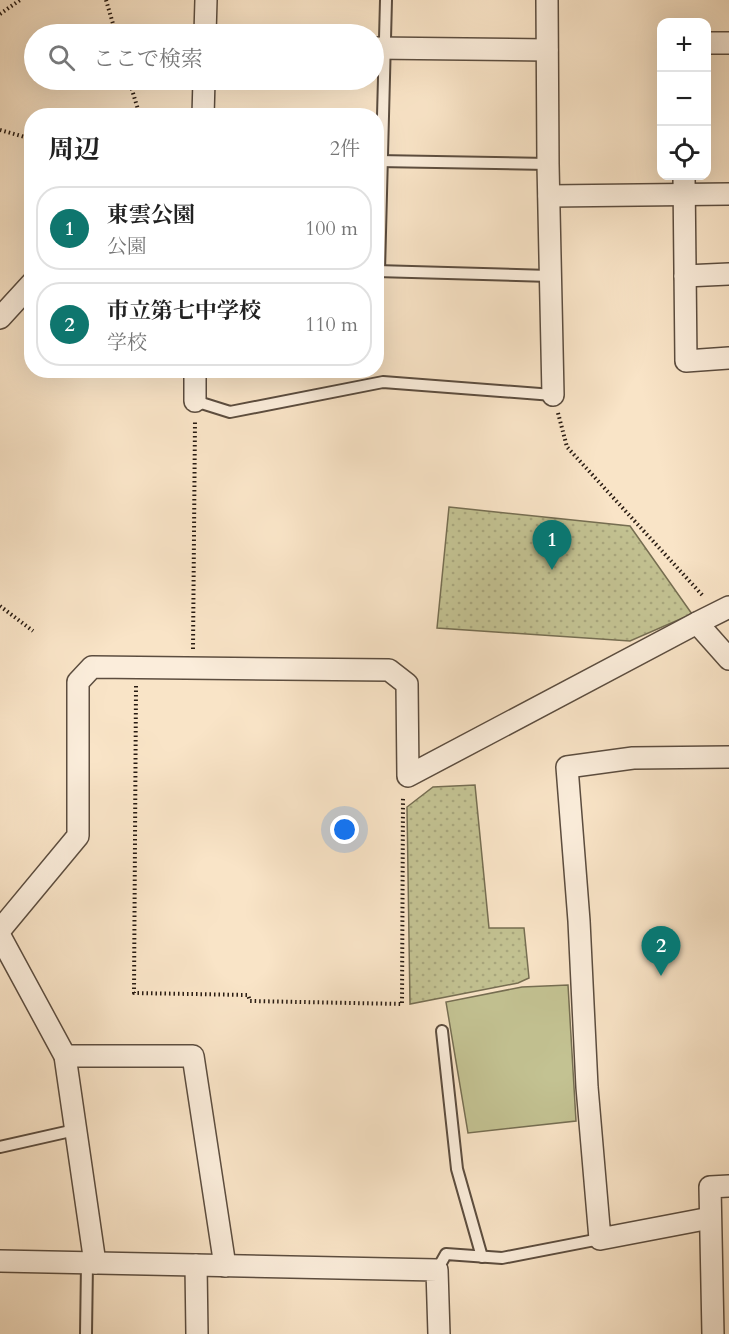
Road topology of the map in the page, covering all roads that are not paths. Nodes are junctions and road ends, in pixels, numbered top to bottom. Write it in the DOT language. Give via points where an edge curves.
graph roads {
  1 [pos="206,0"];
  2 [pos="386,0"];
  3 [pos="547,0"];
  4 [pos="205,24"];
  5 [pos="382,24"];
  6 [pos="711,43"];
  7 [pos="729,43"];
  8 [pos="384,48"];
  9 [pos="547,50"];
  10 [pos="204,90"];
  11 [pos="379,90"];
  12 [pos="203,108"];
  13 [pos="379,108"];
  14 [pos="384,161"];
  15 [pos="548,164"];
  16 [pos="684,185"];
  17 [pos="729,194"];
  18 [pos="549,196"];
  19 [pos="384,271"];
  20 [pos="729,274"];
  21 [pos="550,276"];
  22 [pos="685,276"];
  23 [pos="24,292"];
  24 [pos="0,318"];
  25 [pos="729,358"];
  26 [pos="195,378"];
  27 [pos="553,395"];
  28 [pos="195,401"];
  29 [pos="723,610"];
  30 [pos="697,623"];
  31 [pos="729,659"];
  32 [pos="729,758"];
  33 [pos="0,930"];
  34 [pos="0,936"];
  35 [pos="442,1031"];
  36 [pos="65,1056"];
  37 [pos="75,1130"];
  38 [pos="0,1147"];
  39 [pos="729,1186"];
  40 [pos="710,1218"];
  41 [pos="600,1239"];
  42 [pos="482,1257"];
  43 [pos="0,1261"];
  44 [pos="91,1263"];
  45 [pos="196,1265"];
  46 [pos="225,1266"];
  47 [pos="436,1270"];
  48 [pos="86,1334"];
  49 [pos="197,1334"];
  50 [pos="439,1334"];
  51 [pos="713,1334"];
  1 -- 4 [label="street"];
  2 -- 5 [label="lane"];
  3 -- 9 [label="street"];
  6 -- 7 [label="street"];
  8 -- 9 [label="street"];
  9 -- 15 [label="street"];
  10 -- 12 [label="street"];
  11 -- 13 [label="lane"];
  14 -- 15 [label="lane"];
  15 -- 18 [label="street"];
  16 -- 17 [label="street"];
  16 -- 18 [label="street"];
  16 -- 22 [label="street"];
  18 -- 21 [label="street"];
  19 -- 21 [label="lane"];
  20 -- 22 [label="street"];
  21 -- 27 [label="street"];
  22 -- 25 [label="street" via="686,361"];
  23 -- 24 [label="street"];
  26 -- 28 [label="street"];
  27 -- 28 [label="lane" via="383,382 230,412"];
  29 -- 30 [label="street"];
  30 -- 31 [label="street"];
  30 -- 33 [label="street" via="408,776 406,684 389,670 92,667 78,682 78,836"];
  32 -- 41 [label="street" via="633,758 567,767"];
  34 -- 36 [label="street"];
  35 -- 42 [label="lane" via="457,1169"];
  36 -- 37 [label="street"];
  36 -- 46 [label="street" via="194,1056"];
  37 -- 38 [label="lane"];
  37 -- 44 [label="street"];
  39 -- 40 [label="street" via="710,1187"];
  40 -- 41 [label="street"];
  40 -- 51 [label="street"];
  41 -- 42 [label="lane" via="502,1258"];
  42 -- 47 [label="lane" via="446,1254"];
  43 -- 44 [label="street"];
  44 -- 45 [label="street"];
  44 -- 48 [label="lane"];
  45 -- 46 [label="street"];
  45 -- 49 [label="street"];
  46 -- 47 [label="street"];
  47 -- 50 [label="street"];
}
